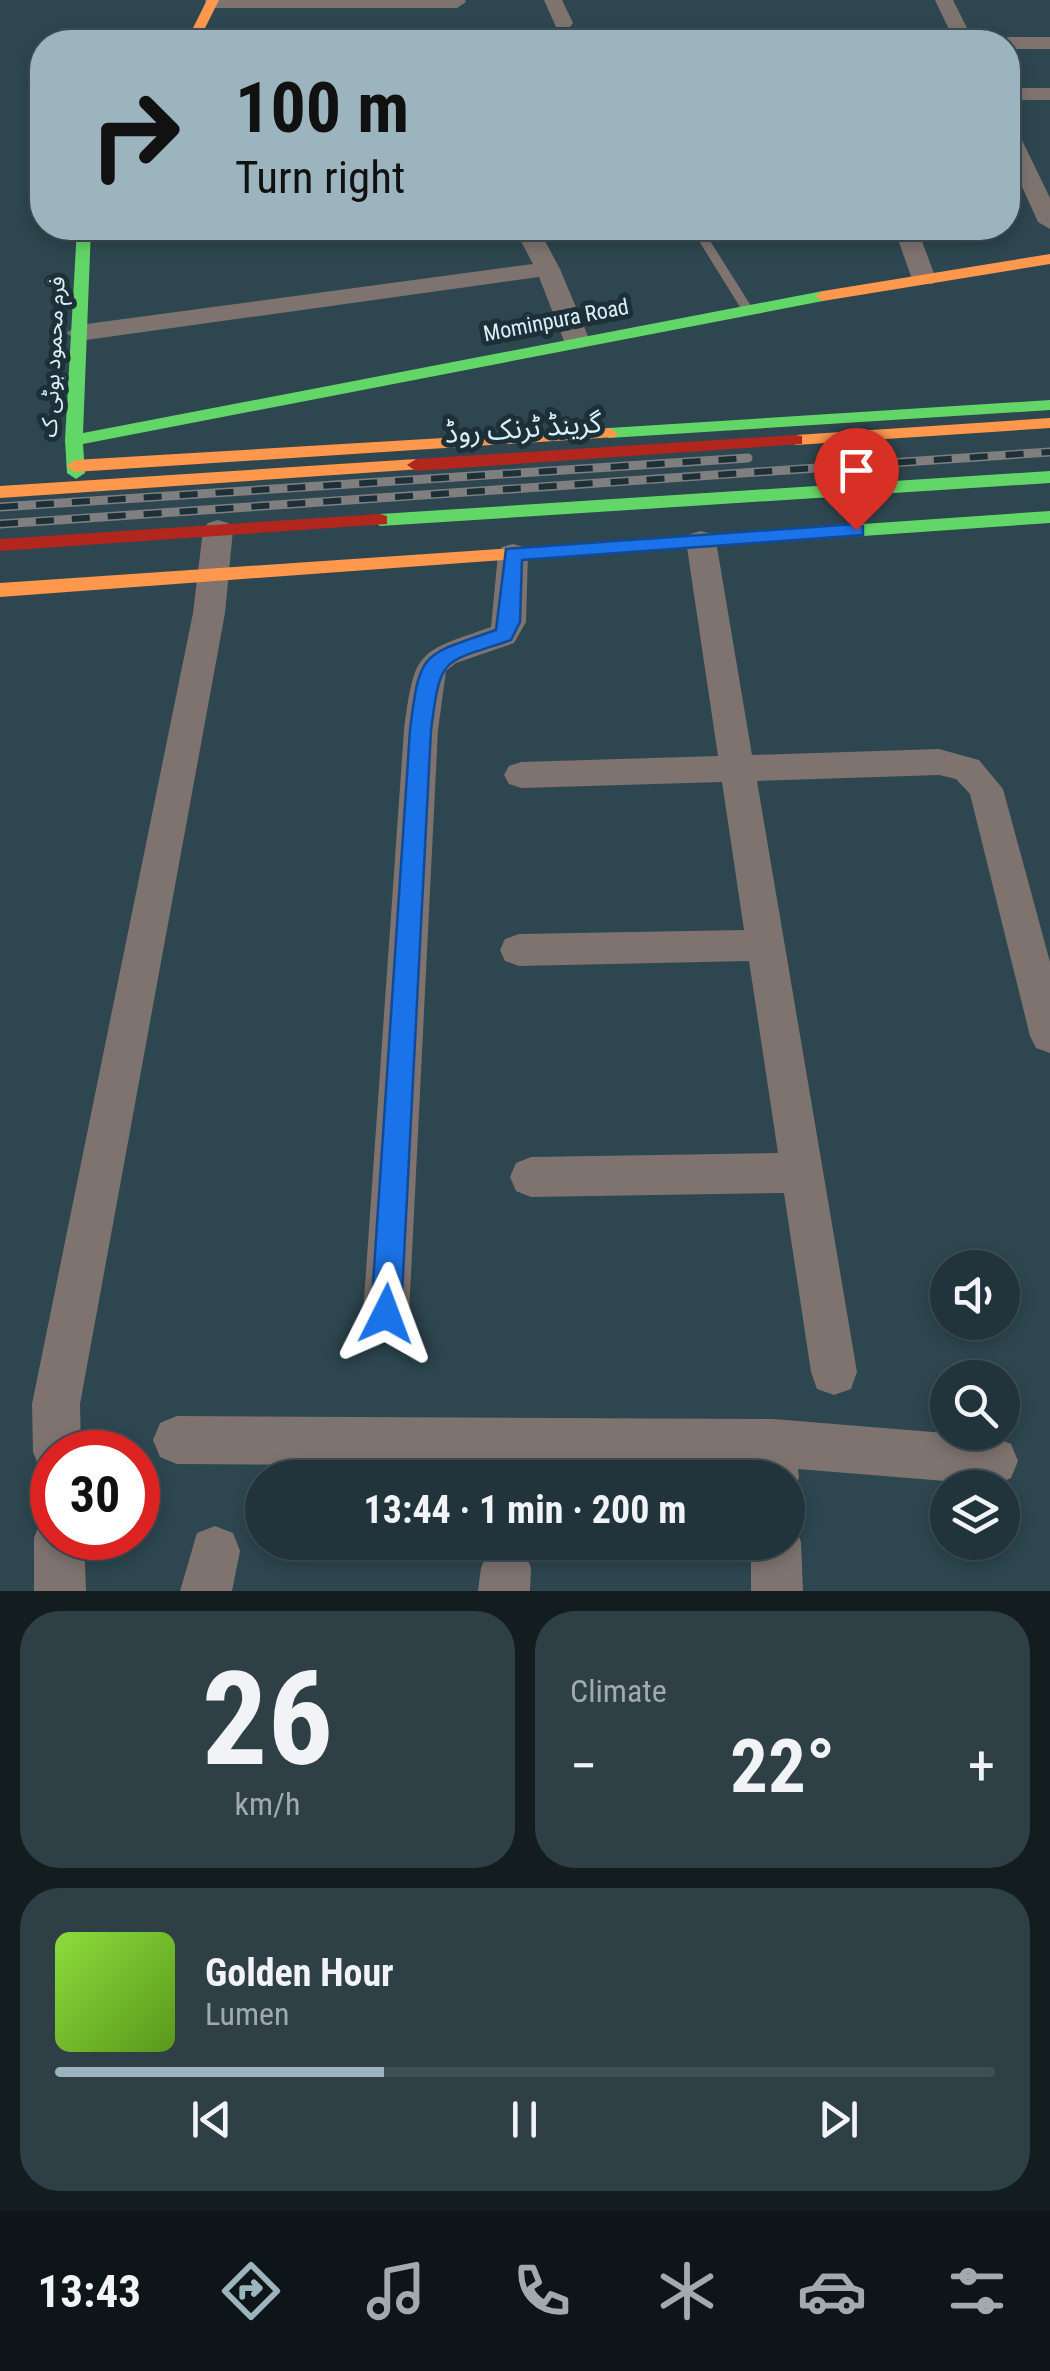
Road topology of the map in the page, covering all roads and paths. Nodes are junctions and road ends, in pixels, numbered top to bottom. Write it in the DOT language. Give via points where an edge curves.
graph roads {
  1 [pos="553,0"];
  2 [pos="944,0"];
  3 [pos="213,1"];
  4 [pos="457,2"];
  5 [pos="563,23"];
  6 [pos="198,30"];
  7 [pos="958,30"];
  8 [pos="1020,43"];
  9 [pos="1050,43"];
  10 [pos="1020,94"];
  11 [pos="1050,94"];
  12 [pos="1020,145"];
  13 [pos="1050,151"];
  14 [pos="1020,160"];
  15 [pos="1050,222"];
  16 [pos="91,240"];
  17 [pos="532,240"];
  18 [pos="704,240"];
  19 [pos="909,240"];
  20 [pos="1050,259"];
  21 [pos="548,270"];
  22 [pos="924,279"];
  23 [pos="747,309"];
  24 [pos="79,333"];
  25 [pos="576,342"];
  26 [pos="1050,406"];
  27 [pos="1050,423"];
  28 [pos="74,440"];
  29 [pos="76,477"];
  30 [pos="1050,477"];
  31 [pos="0,492"];
  32 [pos="1050,518"];
  33 [pos="218,530"];
  34 [pos="702,541"];
  35 [pos="0,545"];
  36 [pos="513,554"];
  37 [pos="215,576"];
  38 [pos="0,590"];
  39 [pos="738,766"];
  40 [pos="521,775"];
  41 [pos="767,945"];
  42 [pos="519,950"];
  43 [pos="1050,1036"];
  44 [pos="804,1174"];
  45 [pos="532,1176"];
  46 [pos="386,1314"];
  47 [pos="834,1372"];
  48 [pos="57,1430"];
  49 [pos="177,1440"];
  50 [pos="774,1460"];
  51 [pos="805,1460"];
  52 [pos="994,1462"];
  53 [pos="59,1560"];
  54 [pos="777,1560"];
  55 [pos="60,1591"];
  56 [pos="778,1591"];
  1 -- 5 [label="street"];
  2 -- 7 [label="street"];
  3 -- 4 [label="street"];
  3 -- 6 [label="street"];
  8 -- 9 [label="street"];
  10 -- 11 [label="street"];
  12 -- 13 [label="street"];
  14 -- 15 [label="street"];
  16 -- 24 [label="street, فرم محمود بوٹی ک"];
  17 -- 21 [label="street"];
  18 -- 23 [label="lane"];
  19 -- 22 [label="street"];
  20 -- 22 [label="street, Mominpura Road"];
  21 -- 24 [label="street"];
  21 -- 25 [label="street"];
  22 -- 23 [label="street, Mominpura Road"];
  23 -- 25 [label="street, Mominpura Road"];
  24 -- 28 [label="street, فرم محمود بوٹی ک"];
  25 -- 28 [label="street, Mominpura Road"];
  26 -- 29 [label="street"];
  27 -- 29 [label="street, گرینڈ ٹرنک روڈ"];
  28 -- 29 [label="street, فرم محمود بوٹی ک"];
  29 -- 31 [label="street, گرینڈ ٹرنک روڈ"];
  30 -- 33 [label="street"];
  32 -- 34 [label="street"];
  33 -- 35 [label="street"];
  33 -- 37 [label="street"];
  34 -- 36 [label="street"];
  34 -- 39 [label="street"];
  36 -- 37 [label="street"];
  36 -- 46 [label="street" via="504,634 445,655 428,674"];
  37 -- 38 [label="street"];
  37 -- 48 [label="street" via="56,1404"];
  39 -- 40 [label="street"];
  39 -- 41 [label="street"];
  39 -- 43 [label="street" via="939,762 967,769 986,789"];
  41 -- 42 [label="street"];
  41 -- 44 [label="street"];
  44 -- 45 [label="street"];
  44 -- 47 [label="street"];
  49 -- 50 [label="street"];
  51 -- 52 [label="street"];
  53 -- 55 [label="street"];
  54 -- 56 [label="street"];
}
